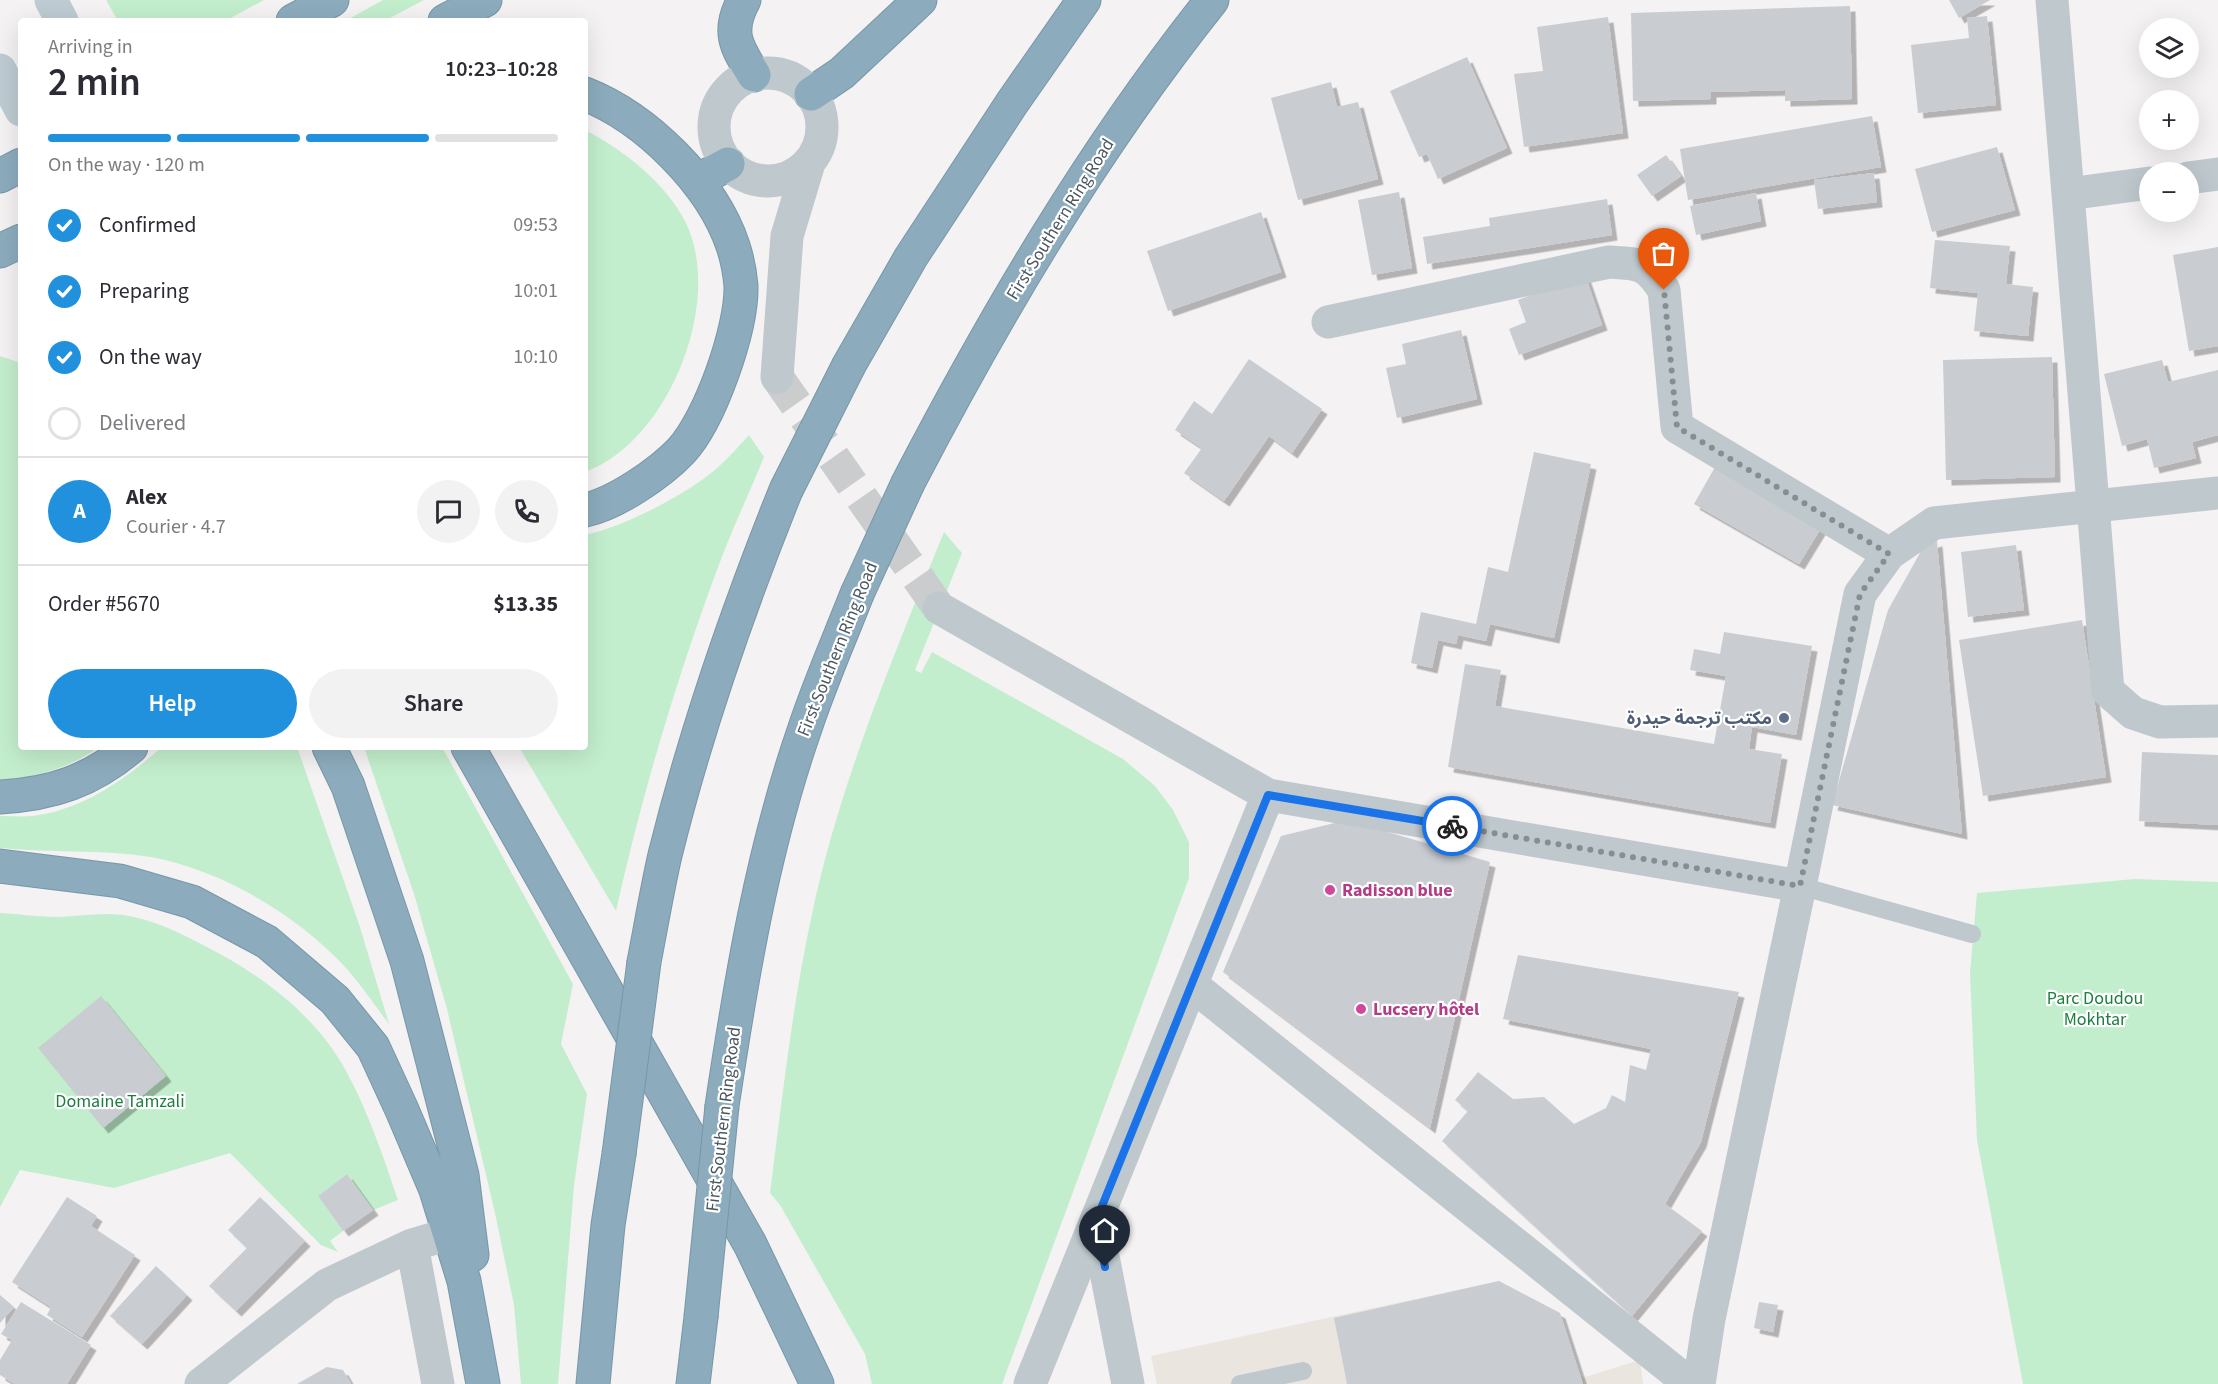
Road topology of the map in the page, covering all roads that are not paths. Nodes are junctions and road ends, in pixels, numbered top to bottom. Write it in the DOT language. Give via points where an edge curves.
graph roads {
  1 [pos="51,0"];
  2 [pos="332,0"];
  3 [pos="485,0"];
  4 [pos="744,0"];
  5 [pos="920,0"];
  6 [pos="1084,0"];
  7 [pos="1212,0"];
  8 [pos="2052,0"];
  9 [pos="60,18"];
  10 [pos="299,18"];
  11 [pos="451,18"];
  12 [pos="0,70"];
  13 [pos="754,75"];
  14 [pos="811,94"];
  15 [pos="588,95"];
  16 [pos="18,104"];
  17 [pos="809,163"];
  18 [pos="728,164"];
  19 [pos="18,167"];
  20 [pos="2218,174"];
  21 [pos="0,176"];
  22 [pos="2199,177"];
  23 [pos="697,182"];
  24 [pos="2139,184"];
  25 [pos="2068,194"];
  26 [pos="18,242"];
  27 [pos="0,251"];
  28 [pos="741,286"];
  29 [pos="1328,322"];
  30 [pos="2218,493"];
  31 [pos="2093,506"];
  32 [pos="588,509"];
  33 [pos="1889,554"];
  34 [pos="939,608"];
  35 [pos="2218,721"];
  36 [pos="127,750"];
  37 [pos="330,750"];
  38 [pos="470,750"];
  39 [pos="1268,795"];
  40 [pos="0,797"];
  41 [pos="0,866"];
  42 [pos="1800,886"];
  43 [pos="1972,934"];
  44 [pos="1192,985"];
  45 [pos="1096,1221"];
  46 [pos="449,1234"];
  47 [pos="412,1245"];
  48 [pos="1304,1371"];
  49 [pos="201,1384"];
  50 [pos="438,1384"];
  51 [pos="483,1384"];
  52 [pos="489,1384"];
  53 [pos="593,1384"];
  54 [pos="693,1384"];
  55 [pos="817,1384"];
  56 [pos="1030,1384"];
  57 [pos="1128,1384"];
  58 [pos="1240,1384"];
  59 [pos="1690,1384"];
  60 [pos="1699,1384"];
  1 -- 9 [label="main road"];
  2 -- 10 [label="highway"];
  3 -- 11 [label="highway"];
  4 -- 13 [label="highway" via="734,26 737,47"];
  5 -- 14 [label="highway" via="842,73"];
  6 -- 53 [label="highway, bridge" via="911,257 849,365 786,490 722,662 665,855 644,962 608,1225"];
  7 -- 54 [label="highway, First Southern Ring Road, bridge" via="1152,78 1016,286 962,381 908,483 857,594 803,732 757,905 739,994 722,1106"];
  8 -- 25 [label="street"];
  12 -- 16 [label="main road"];
  13 -- 14 [label="street" via="781,74"];
  13 -- 18 [label="street" via="724,96 716,112 718,148"];
  14 -- 17 [label="street" via="823,129 819,147"];
  15 -- 23 [label="highway" via="608,103 649,131"];
  17 -- 18 [label="street" via="778,181 742,175"];
  17 -- 28 [label="street" via="787,236 777,377 764,330"];
  18 -- 23 [label="highway"];
  19 -- 21 [label="highway"];
  20 -- 22 [label="street"];
  23 -- 28 [label="highway" via="724,223 734,248"];
  24 -- 25 [label="street"];
  25 -- 31 [label="street"];
  26 -- 27 [label="highway"];
  28 -- 32 [label="highway" via="729,350 697,428 681,450 655,472 622,495"];
  29 -- 33 [label="street" via="1610,262 1635,263 1653,272 1664,290 1677,427"];
  30 -- 31 [label="street"];
  31 -- 33 [label="street" via="1934,523"];
  31 -- 35 [label="street" via="2108,691 2133,713 2160,723"];
  33 -- 42 [label="street" via="1860,594"];
  34 -- 39 [label="street"];
  36 -- 40 [label="highway" via="79,781 33,795"];
  37 -- 52 [label="highway" via="348,786 407,961 459,1164"];
  38 -- 55 [label="highway" via="750,1244"];
  39 -- 42 [label="street"];
  39 -- 44 [label="street"];
  41 -- 46 [label="highway" via="120,881 192,902 267,942 335,1000 372,1047 432,1180"];
  42 -- 43 [label="lane"];
  42 -- 60 [label="street" via="1709,1319"];
  44 -- 45 [label="street"];
  44 -- 59 [label="street"];
  45 -- 56 [label="street"];
  45 -- 57 [label="street"];
  46 -- 47 [label="street"];
  46 -- 51 [label="highway" via="464,1281"];
  47 -- 49 [label="street" via="327,1285"];
  47 -- 50 [label="street"];
  48 -- 58 [label="lane"];
}
